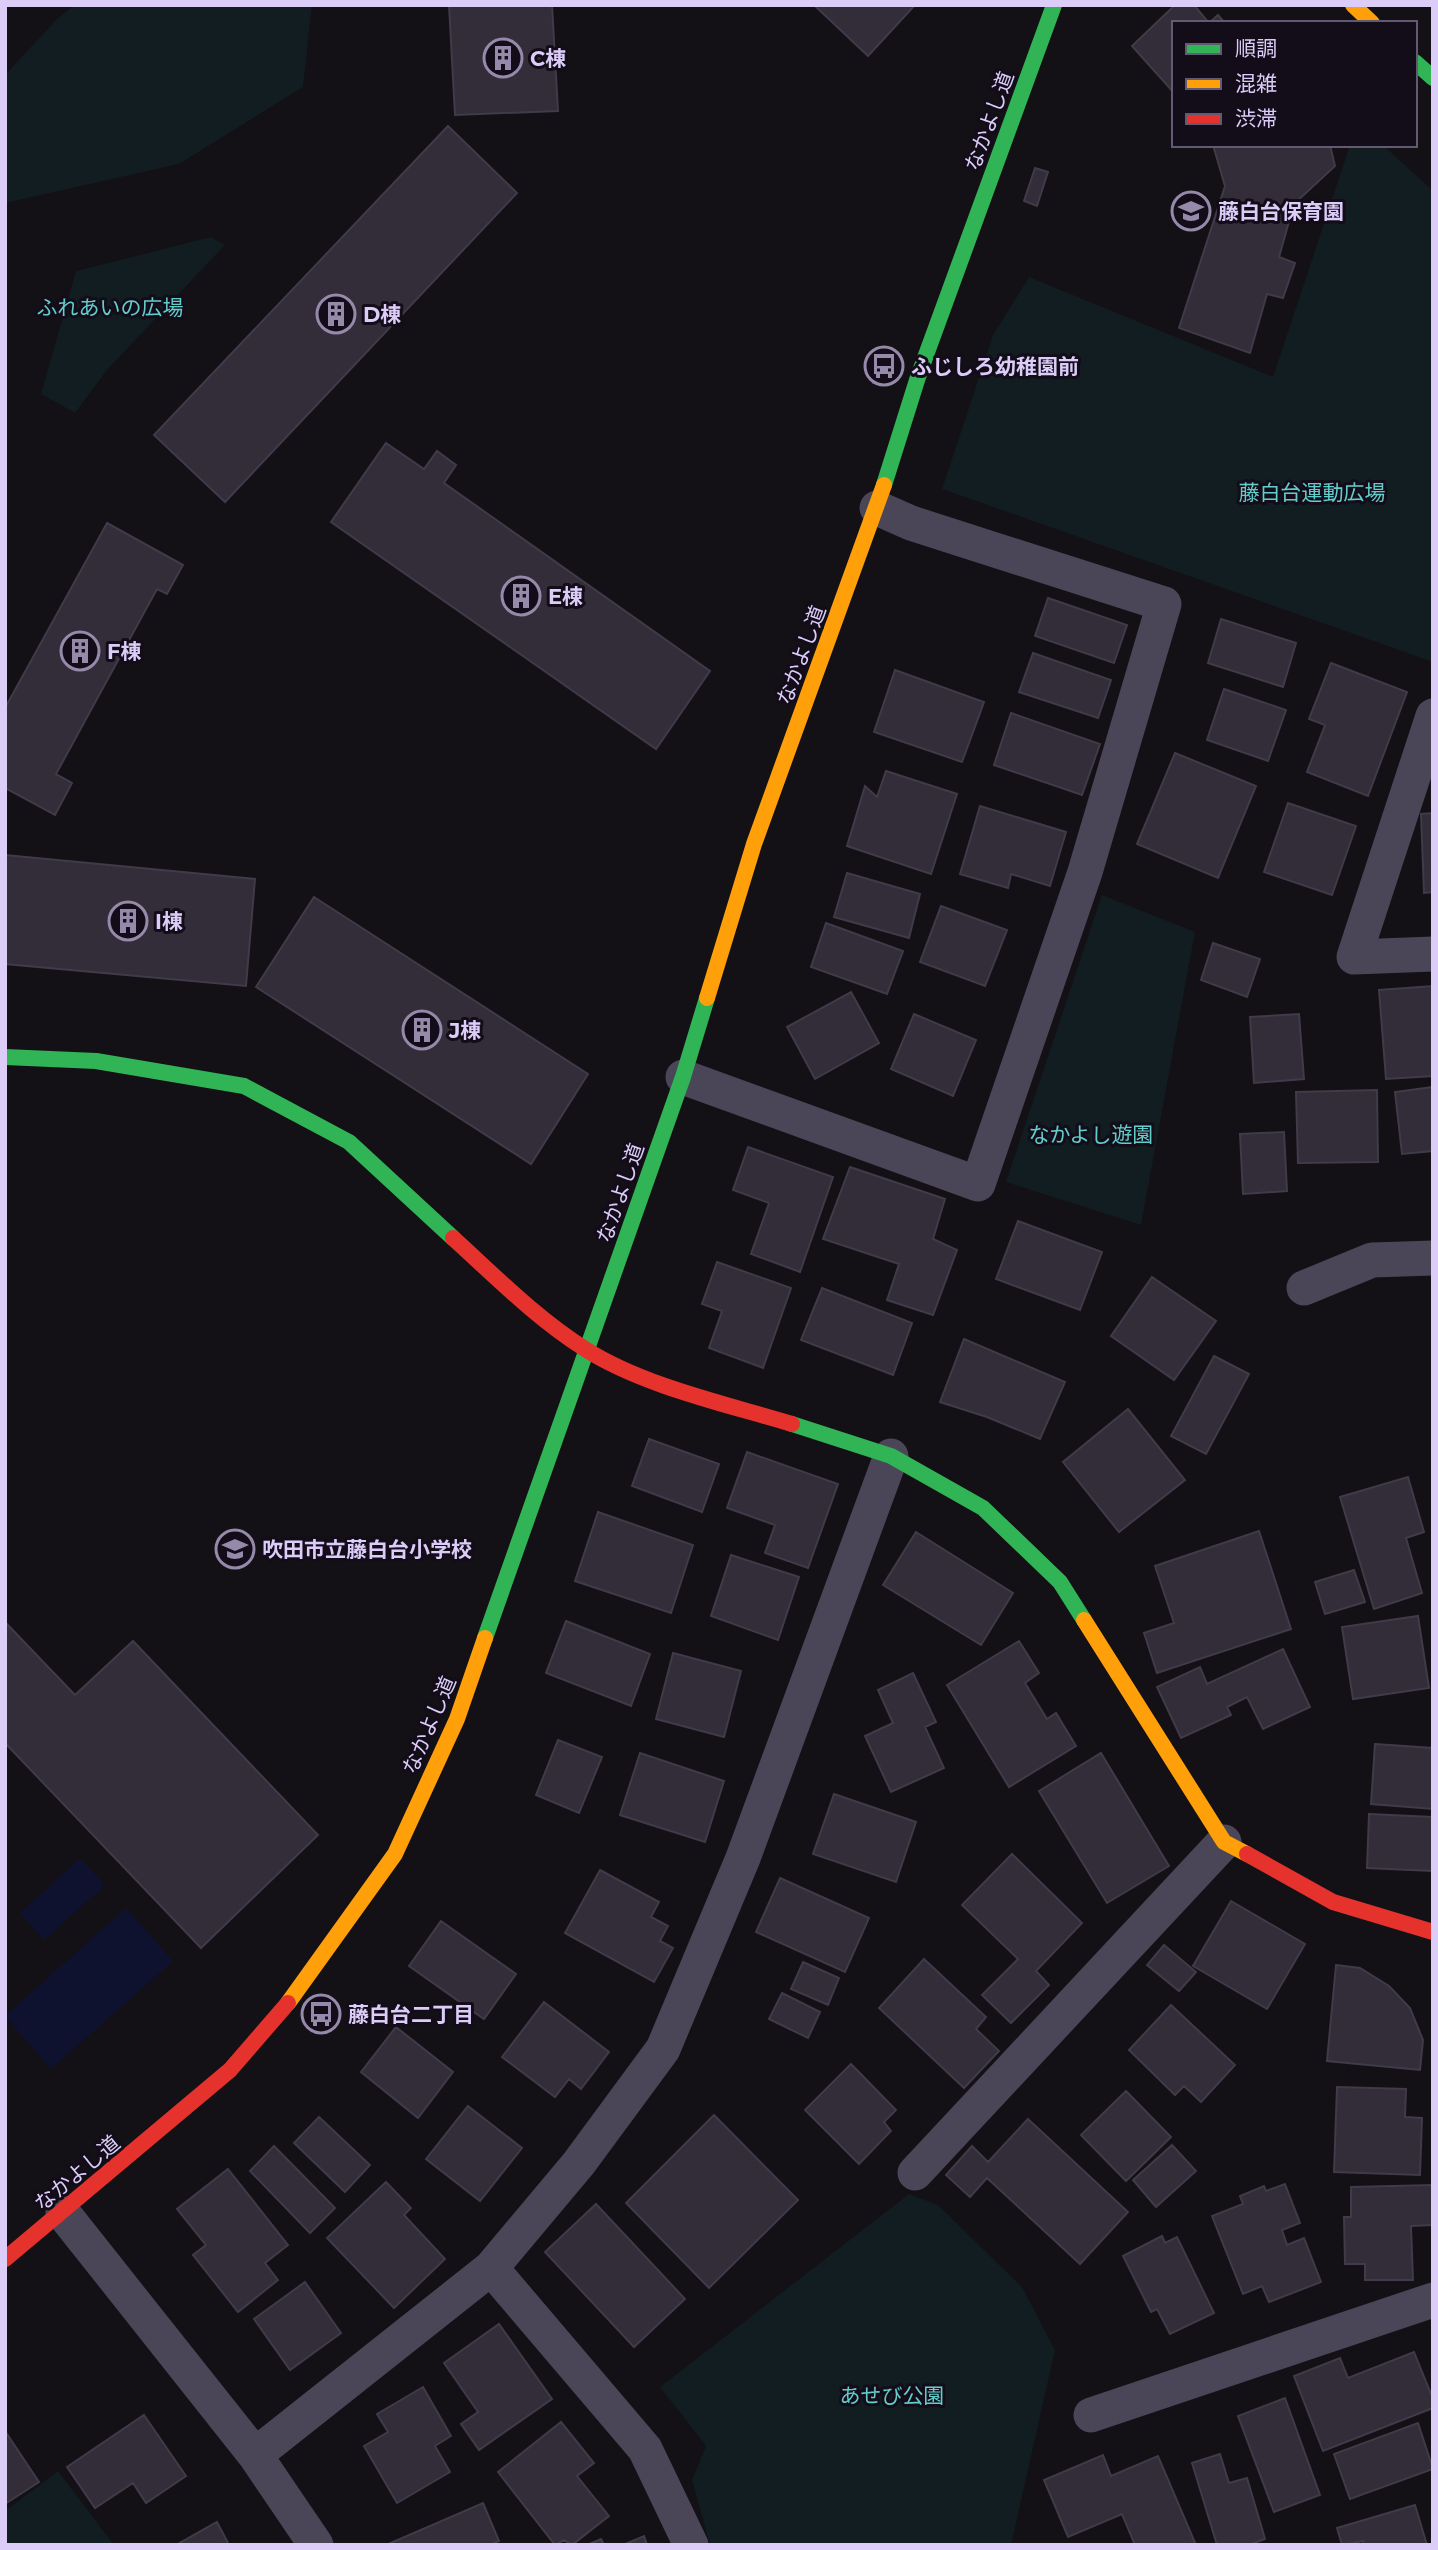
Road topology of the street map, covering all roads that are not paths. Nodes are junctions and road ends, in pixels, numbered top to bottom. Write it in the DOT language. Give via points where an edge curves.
graph roads {
  1 [pos="1054,5"];
  2 [pos="1353,5"];
  3 [pos="1370,21"];
  4 [pos="1417,64"];
  5 [pos="1433,78"];
  6 [pos="877,509"];
  7 [pos="1433,716"];
  8 [pos="1433,954"];
  9 [pos="5,1057"];
  10 [pos="683,1077"];
  11 [pos="1433,1258"];
  12 [pos="1304,1287"];
  13 [pos="587,1351"];
  14 [pos="891,1456"];
  15 [pos="1224,1842"];
  16 [pos="1433,1932"];
  17 [pos="915,2173"];
  18 [pos="63,2213"];
  19 [pos="5,2259"];
  20 [pos="491,2268"];
  21 [pos="1433,2300"];
  22 [pos="1091,2415"];
  23 [pos="255,2455"];
  24 [pos="316,2545"];
  25 [pos="691,2545"];
  1 -- 6 [label="street, なかよし道" via="918,377"];
  2 -- 3 [label="street"];
  4 -- 5 [label="street"];
  6 -- 10 [label="street, なかよし道" via="754,844"];
  6 -- 10 [label="street" via="1164,604 1077,898 978,1184"];
  7 -- 8 [label="street" via="1354,957"];
  9 -- 13 [label="street" via="96,1061 244,1086 349,1142 541,1319"];
  10 -- 13 [label="street, なかよし道"];
  11 -- 12 [label="street" via="1372,1260"];
  13 -- 14 [label="street" via="649,1378"];
  13 -- 18 [label="street, なかよし道" via="457,1719 395,1854 301,1988 230,2070"];
  14 -- 15 [label="street" via="983,1508 1060,1582"];
  14 -- 20 [label="street" via="743,1858 663,2049 579,2163"];
  15 -- 16 [label="street" via="1334,1902"];
  15 -- 17 [label="street"];
  18 -- 19 [label="street, なかよし道"];
  18 -- 23 [label="street"];
  20 -- 23 [label="street"];
  20 -- 25 [label="street" via="645,2449"];
  21 -- 22 [label="street"];
  23 -- 24 [label="street"];
}
